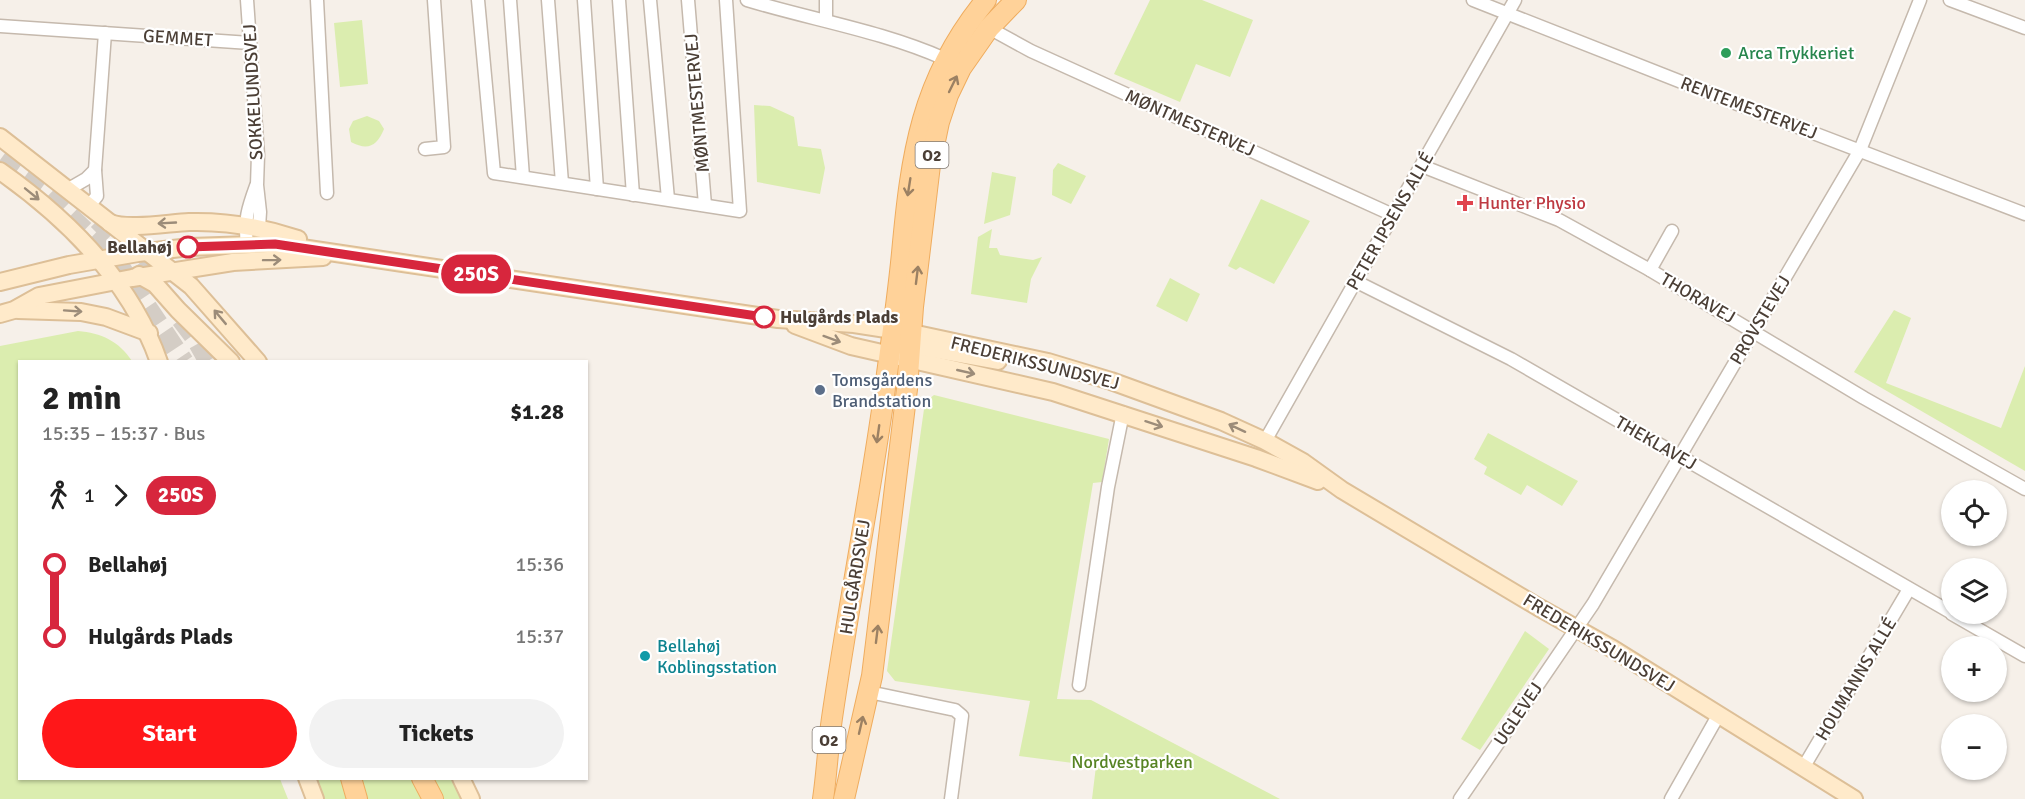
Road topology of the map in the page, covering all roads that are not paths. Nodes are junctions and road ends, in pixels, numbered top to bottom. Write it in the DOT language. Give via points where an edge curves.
graph roads {
  1 [pos="247,0"];
  2 [pos="317,0"];
  3 [pos="434,0"];
  4 [pos="478,0"];
  5 [pos="510,0"];
  6 [pos="548,0"];
  7 [pos="584,0"];
  8 [pos="619,0"];
  9 [pos="650,0"];
  10 [pos="688,0"];
  11 [pos="726,0"];
  12 [pos="747,0"];
  13 [pos="826,0"];
  14 [pos="986,0"];
  15 [pos="1016,0"];
  16 [pos="1473,0"];
  17 [pos="1515,0"];
  18 [pos="1920,0"];
  19 [pos="1950,0"];
  20 [pos="1508,13"];
  21 [pos="826,20"];
  22 [pos="0,26"];
  23 [pos="988,28"];
  24 [pos="2025,28"];
  25 [pos="105,33"];
  26 [pos="250,43"];
  27 [pos="945,59"];
  28 [pos="0,136"];
  29 [pos="425,149"];
  30 [pos="1860,150"];
  31 [pos="1422,166"];
  32 [pos="95,170"];
  33 [pos="0,171"];
  34 [pos="522,177"];
  35 [pos="562,183"];
  36 [pos="597,189"];
  37 [pos="67,190"];
  38 [pos="327,193"];
  39 [pos="633,195"];
  40 [pos="668,199"];
  41 [pos="705,205"];
  42 [pos="88,207"];
  43 [pos="2025,214"];
  44 [pos="1394,215"];
  45 [pos="107,222"];
  46 [pos="252,226"];
  47 [pos="1672,231"];
  48 [pos="247,244"];
  49 [pos="147,252"];
  50 [pos="344,254"];
  51 [pos="99,260"];
  52 [pos="1650,270"];
  53 [pos="172,272"];
  54 [pos="142,276"];
  55 [pos="117,281"];
  56 [pos="1355,281"];
  57 [pos="0,282"];
  58 [pos="7,312"];
  59 [pos="777,319"];
  60 [pos="1754,330"];
  61 [pos="148,333"];
  62 [pos="906,342"];
  63 [pos="889,355"];
  64 [pos="158,360"];
  65 [pos="229,360"];
  66 [pos="256,360"];
  67 [pos="1123,413"];
  68 [pos="1265,441"];
  69 [pos="1678,456"];
  70 [pos="1256,458"];
  71 [pos="2025,489"];
  72 [pos="1342,490"];
  73 [pos="1909,589"];
  74 [pos="1941,607"];
  75 [pos="1971,624"];
  76 [pos="1576,629"];
  77 [pos="2025,656"];
  78 [pos="1079,685"];
  79 [pos="869,692"];
  80 [pos="1719,714"];
  81 [pos="1803,768"];
  82 [pos="308,780"];
  83 [pos="352,780"];
  84 [pos="423,780"];
  85 [pos="462,780"];
  86 [pos="1851,798"];
  87 [pos="315,799"];
  88 [pos="357,799"];
  89 [pos="433,799"];
  90 [pos="471,799"];
  91 [pos="823,799"];
  92 [pos="844,799"];
  93 [pos="951,799"];
  94 [pos="1460,799"];
  95 [pos="1671,799"];
  1 -- 26 [label="street, SOKKELUNDSVEJ"];
  2 -- 38 [label="street"];
  3 -- 29 [label="street" via="444,147"];
  4 -- 34 [label="street, MØNTMESTERVEJ" via="494,173"];
  5 -- 34 [label="street"];
  6 -- 35 [label="street"];
  7 -- 36 [label="street"];
  8 -- 39 [label="street"];
  9 -- 40 [label="street, MØNTMESTERVEJ"];
  10 -- 41 [label="street, MØNTMESTERVEJ"];
  11 -- 41 [label="street, MØNTMESTERVEJ" via="740,211"];
  12 -- 21 [label="street"];
  13 -- 21 [label="street"];
  14 -- 27 [label="main road, O2"];
  15 -- 23 [label="main road, O2"];
  16 -- 20 [label="street, RENTEMESTERVEJ"];
  17 -- 20 [label="street, PETER IPSENS ALLÉ"];
  18 -- 30 [label="street, PROVSTEVEJ"];
  19 -- 24 [label="street"];
  20 -- 30 [label="street, RENTEMESTERVEJ"];
  20 -- 31 [label="street, PETER IPSENS ALLÉ"];
  21 -- 27 [label="street"];
  22 -- 25 [label="street, GEMMET"];
  23 -- 44 [label="street, MØNTMESTERVEJ"];
  62 -- 23 [label="main road, O2, one-way" via="939,122 961,68"];
  25 -- 26 [label="street, GEMMET"];
  25 -- 32 [label="street"];
  26 -- 46 [label="street, SOKKELUNDSVEJ" via="260,212"];
  27 -- 62 [label="main road, O2, one-way" via="923,117 904,221"];
  28 -- 37 [label="street"];
  30 -- 43 [label="street, RENTEMESTERVEJ"];
  30 -- 60 [label="street, PROVSTEVEJ"];
  31 -- 44 [label="street, PETER IPSENS ALLÉ"];
  31 -- 52 [label="street, THORAVEJ" via="1559,220"];
  32 -- 37 [label="street"];
  32 -- 42 [label="street" via="97,196"];
  33 -- 51 [label="street, one-way" via="62,219"];
  34 -- 35 [label="street, MØNTMESTERVEJ"];
  35 -- 36 [label="street, MØNTMESTERVEJ"];
  36 -- 39 [label="street, MØNTMESTERVEJ"];
  37 -- 42 [label="street"];
  39 -- 40 [label="street, MØNTMESTERVEJ"];
  40 -- 41 [label="street, MØNTMESTERVEJ"];
  42 -- 45 [label="street"];
  44 -- 56 [label="street, PETER IPSENS ALLÉ"];
  46 -- 45 [label="street, one-way" via="204,222 123,226"];
  45 -- 49 [label="street"];
  46 -- 48 [label="street, SOKKELUNDSVEJ"];
  46 -- 50 [label="street"];
  47 -- 52 [label="street"];
  48 -- 49 [label="street, FREDERIKSSUNDSVEJ"];
  48 -- 50 [label="street, FREDERIKSSUNDSVEJ"];
  49 -- 51 [label="street, FREDERIKSSUNDSVEJ"];
  49 -- 53 [label="street"];
  53 -- 50 [label="street, FREDERIKSSUNDSVEJ, one-way" via="233,262"];
  50 -- 59 [label="street, FREDERIKSSUNDSVEJ"];
  51 -- 54 [label="street"];
  51 -- 55 [label="street"];
  51 -- 57 [label="street, FREDERIKSSUNDSVEJ"];
  52 -- 60 [label="street, THORAVEJ"];
  53 -- 54 [label="street, FREDERIKSSUNDSVEJ"];
  66 -- 53 [label="street, one-way" via="210,305"];
  54 -- 55 [label="street, FREDERIKSSUNDSVEJ"];
  54 -- 65 [label="street" via="155,284"];
  55 -- 58 [label="street, FREDERIKSSUNDSVEJ" via="39,296"];
  55 -- 61 [label="street"];
  56 -- 68 [label="street, PETER IPSENS ALLÉ"];
  56 -- 69 [label="street, THEKLAVEJ" via="1511,359"];
  58 -- 61 [label="street, FREDERIKSSUNDSVEJ, one-way" via="81,312"];
  59 -- 62 [label="street, FREDERIKSSUNDSVEJ" via="854,324"];
  59 -- 63 [label="street, FREDERIKSSUNDSVEJ, one-way" via="851,346"];
  60 -- 69 [label="street, PROVSTEVEJ"];
  60 -- 71 [label="street, THORAVEJ"];
  61 -- 64 [label="street"];
  62 -- 63 [label="main road, O2"];
  62 -- 67 [label="street, FREDERIKSSUNDSVEJ, one-way"];
  68 -- 62 [label="street, FREDERIKSSUNDSVEJ, one-way" via="1182,406 1048,362"];
  79 -- 62 [label="main road, HULGÅRDSVEJ / O2, one-way"];
  63 -- 91 [label="main road, HULGÅRDSVEJ / O2, one-way" via="832,716"];
  67 -- 70 [label="street, FREDERIKSSUNDSVEJ, one-way"];
  67 -- 78 [label="street"];
  68 -- 70 [label="street"];
  68 -- 72 [label="street, FREDERIKSSUNDSVEJ"];
  69 -- 73 [label="street, THEKLAVEJ"];
  69 -- 76 [label="street, PROVSTEVEJ"];
  70 -- 72 [label="street, FREDERIKSSUNDSVEJ"];
  72 -- 76 [label="street, FREDERIKSSUNDSVEJ"];
  73 -- 74 [label="street, THEKLAVEJ"];
  73 -- 81 [label="street, HOUMANNS ALLÉ"];
  75 -- 77 [label="street, THEKLAVEJ"];
  76 -- 80 [label="street, FREDERIKSSUNDSVEJ"];
  76 -- 94 [label="street, UGLEVEJ"];
  92 -- 79 [label="main road, HULGÅRDSVEJ / O2, one-way"];
  79 -- 93 [label="street" via="956,710 962,716"];
  80 -- 81 [label="street, FREDERIKSSUNDSVEJ"];
  80 -- 95 [label="street"];
  81 -- 86 [label="street, FREDERIKSSUNDSVEJ"];
  82 -- 87 [label="street"];
  83 -- 88 [label="main road"];
  84 -- 89 [label="main road"];
  85 -- 90 [label="street"];
}
